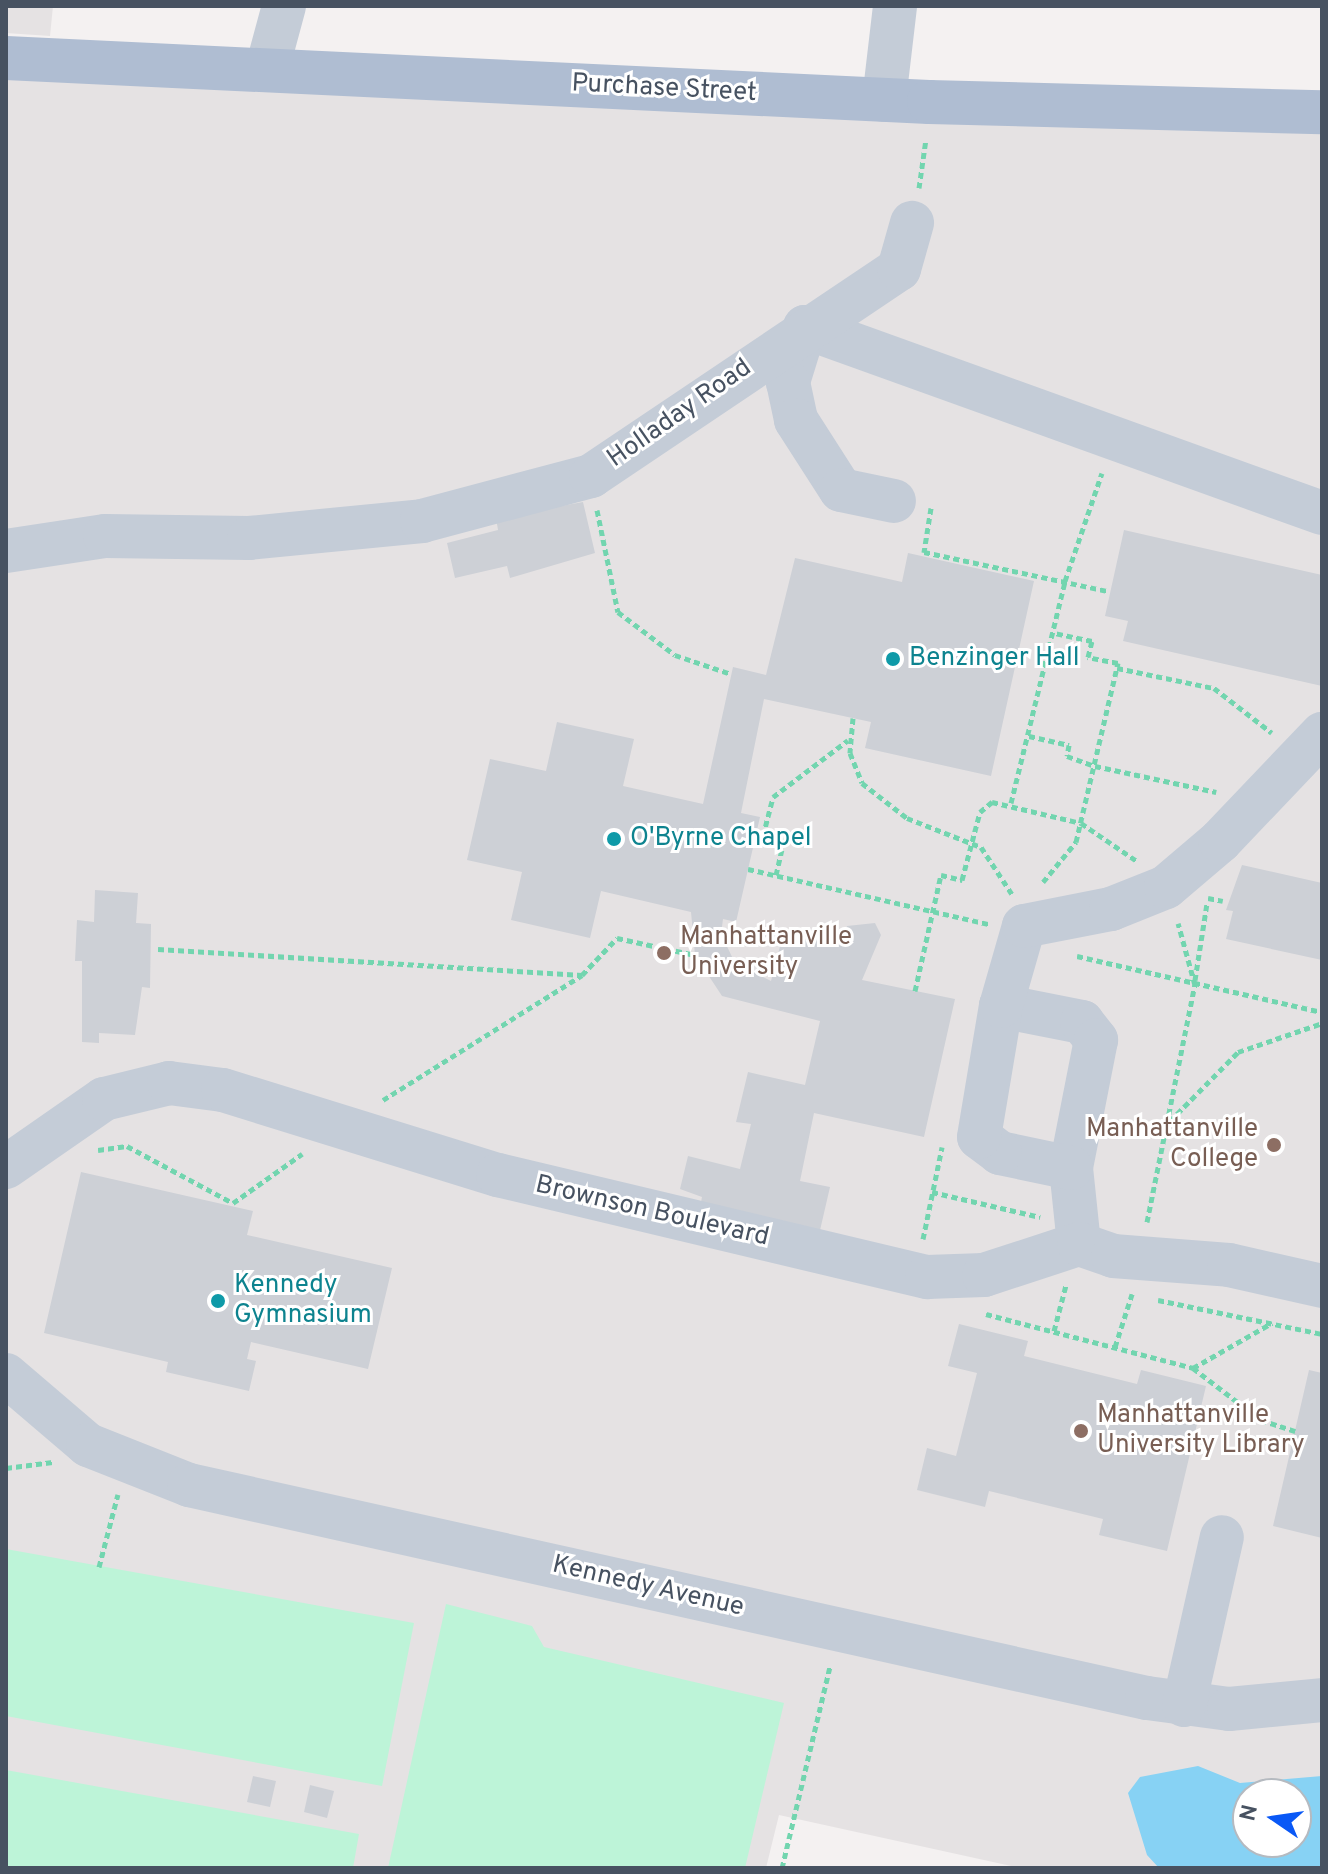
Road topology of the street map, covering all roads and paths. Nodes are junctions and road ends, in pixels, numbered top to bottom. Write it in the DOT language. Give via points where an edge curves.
graph roads {
  1 [pos="284,6"];
  2 [pos="895,6"];
  3 [pos="6,58"];
  4 [pos="267,69"];
  5 [pos="884,100"];
  6 [pos="929,102"];
  7 [pos="1322,112"];
  8 [pos="912,223"];
  9 [pos="805,327"];
  10 [pos="1114,438"];
  11 [pos="591,476"];
  12 [pos="894,501"];
  13 [pos="1322,513"];
  14 [pos="6,551"];
  15 [pos="1065,581"];
  16 [pos="1108,591"];
  17 [pos="1053,632"];
  18 [pos="1117,668"];
  19 [pos="731,674"];
  20 [pos="853,718"];
  21 [pos="1029,736"];
  22 [pos="848,740"];
  23 [pos="1313,747"];
  24 [pos="1095,766"];
  25 [pos="1257,801"];
  26 [pos="1011,803"];
  27 [pos="1081,823"];
  28 [pos="970,845"];
  29 [pos="776,875"];
  30 [pos="1035,886"];
  31 [pos="1166,887"];
  32 [pos="1024,890"];
  33 [pos="1208,898"];
  34 [pos="158,949"];
  35 [pos="695,955"];
  36 [pos="1195,985"];
  37 [pos="915,991"];
  38 [pos="1001,1006"];
  39 [pos="1322,1023"];
  40 [pos="1167,1124"];
  41 [pos="6,1167"];
  42 [pos="1071,1168"];
  43 [pos="932,1192"];
  44 [pos="1072,1263"];
  45 [pos="1130,1282"];
  46 [pos="1322,1286"];
  47 [pos="1273,1322"];
  48 [pos="1054,1331"];
  49 [pos="1322,1334"];
  50 [pos="1115,1347"];
  51 [pos="1193,1368"];
  52 [pos="6,1375"];
  53 [pos="127,1463"];
  54 [pos="1222,1537"];
  55 [pos="99,1567"];
  56 [pos="839,1630"];
  57 [pos="1322,1700"];
  58 [pos="1184,1705"];
  59 [pos="782,1868"];
  1 -- 4 [label="street"];
  2 -- 5 [label="street"];
  3 -- 4 [label="main road, Purchase Street"];
  4 -- 5 [label="main road, Purchase Street"];
  5 -- 6 [label="main road, Purchase Street"];
  6 -- 7 [label="main road, Purchase Street"];
  6 -- 8 [label="path"];
  8 -- 9 [label="street, Holladay Road" via="899,269"];
  9 -- 10 [label="street"];
  9 -- 11 [label="street, Holladay Road"];
  9 -- 12 [label="street" via="788,382 796,420 841,490"];
  10 -- 13 [label="street"];
  10 -- 15 [label="path"];
  11 -- 14 [label="street, Holladay Road" via="422,521 249,538 105,536"];
  11 -- 19 [label="path" via="618,612 675,655"];
  12 -- 15 [label="path" via="934,509 924,552"];
  15 -- 16 [label="path"];
  15 -- 17 [label="path"];
  17 -- 18 [label="path" via="1092,641 1088,657"];
  17 -- 21 [label="path"];
  18 -- 23 [label="path" via="1214,688"];
  18 -- 24 [label="path"];
  20 -- 22 [label="path"];
  21 -- 24 [label="path" via="1069,745 1067,756"];
  21 -- 26 [label="path"];
  22 -- 28 [label="path" via="856,772 873,794 907,818"];
  22 -- 29 [label="path" via="773,797 763,836 784,841"];
  23 -- 25 [label="street"];
  24 -- 25 [label="path"];
  24 -- 27 [label="path"];
  25 -- 31 [label="street"];
  26 -- 27 [label="path"];
  26 -- 28 [label="path" via="992,802 980,812"];
  27 -- 30 [label="path" via="1070,855"];
  27 -- 31 [label="path" via="1108,836"];
  28 -- 32 [label="path" via="981,847 1013,895"];
  28 -- 37 [label="path" via="962,880 941,875"];
  31 -- 36 [label="path"];
  31 -- 38 [label="street" via="1111,909 1024,926"];
  33 -- 36 [label="path"];
  34 -- 35 [label="path" via="582,975 617,938"];
  36 -- 40 [label="path"];
  38 -- 42 [label="street" via="979,1137 1000,1153"];
  38 -- 42 [label="street" via="1092,1029 1097,1054"];
  39 -- 40 [label="path" via="1238,1052"];
  40 -- 45 [label="path"];
  41 -- 44 [label="street, Brownson Boulevard" via="104,1099 169,1083 223,1090 498,1175 927,1277"];
  42 -- 44 [label="street"];
  43 -- 44 [label="path" via="1042,1217"];
  44 -- 45 [label="street"];
  44 -- 48 [label="path"];
  45 -- 46 [label="street" via="1229,1265"];
  45 -- 47 [label="path"];
  45 -- 50 [label="path"];
  47 -- 49 [label="path"];
  47 -- 51 [label="path"];
  52 -- 53 [label="street, Kennedy Avenue" via="88,1445"];
  53 -- 55 [label="path"];
  53 -- 56 [label="street, Kennedy Avenue" via="219,1492"];
  54 -- 58 [label="street"];
  56 -- 58 [label="street, Kennedy Avenue"];
  56 -- 59 [label="path"];
  57 -- 58 [label="street, Kennedy Avenue" via="1254,1708"];
}
